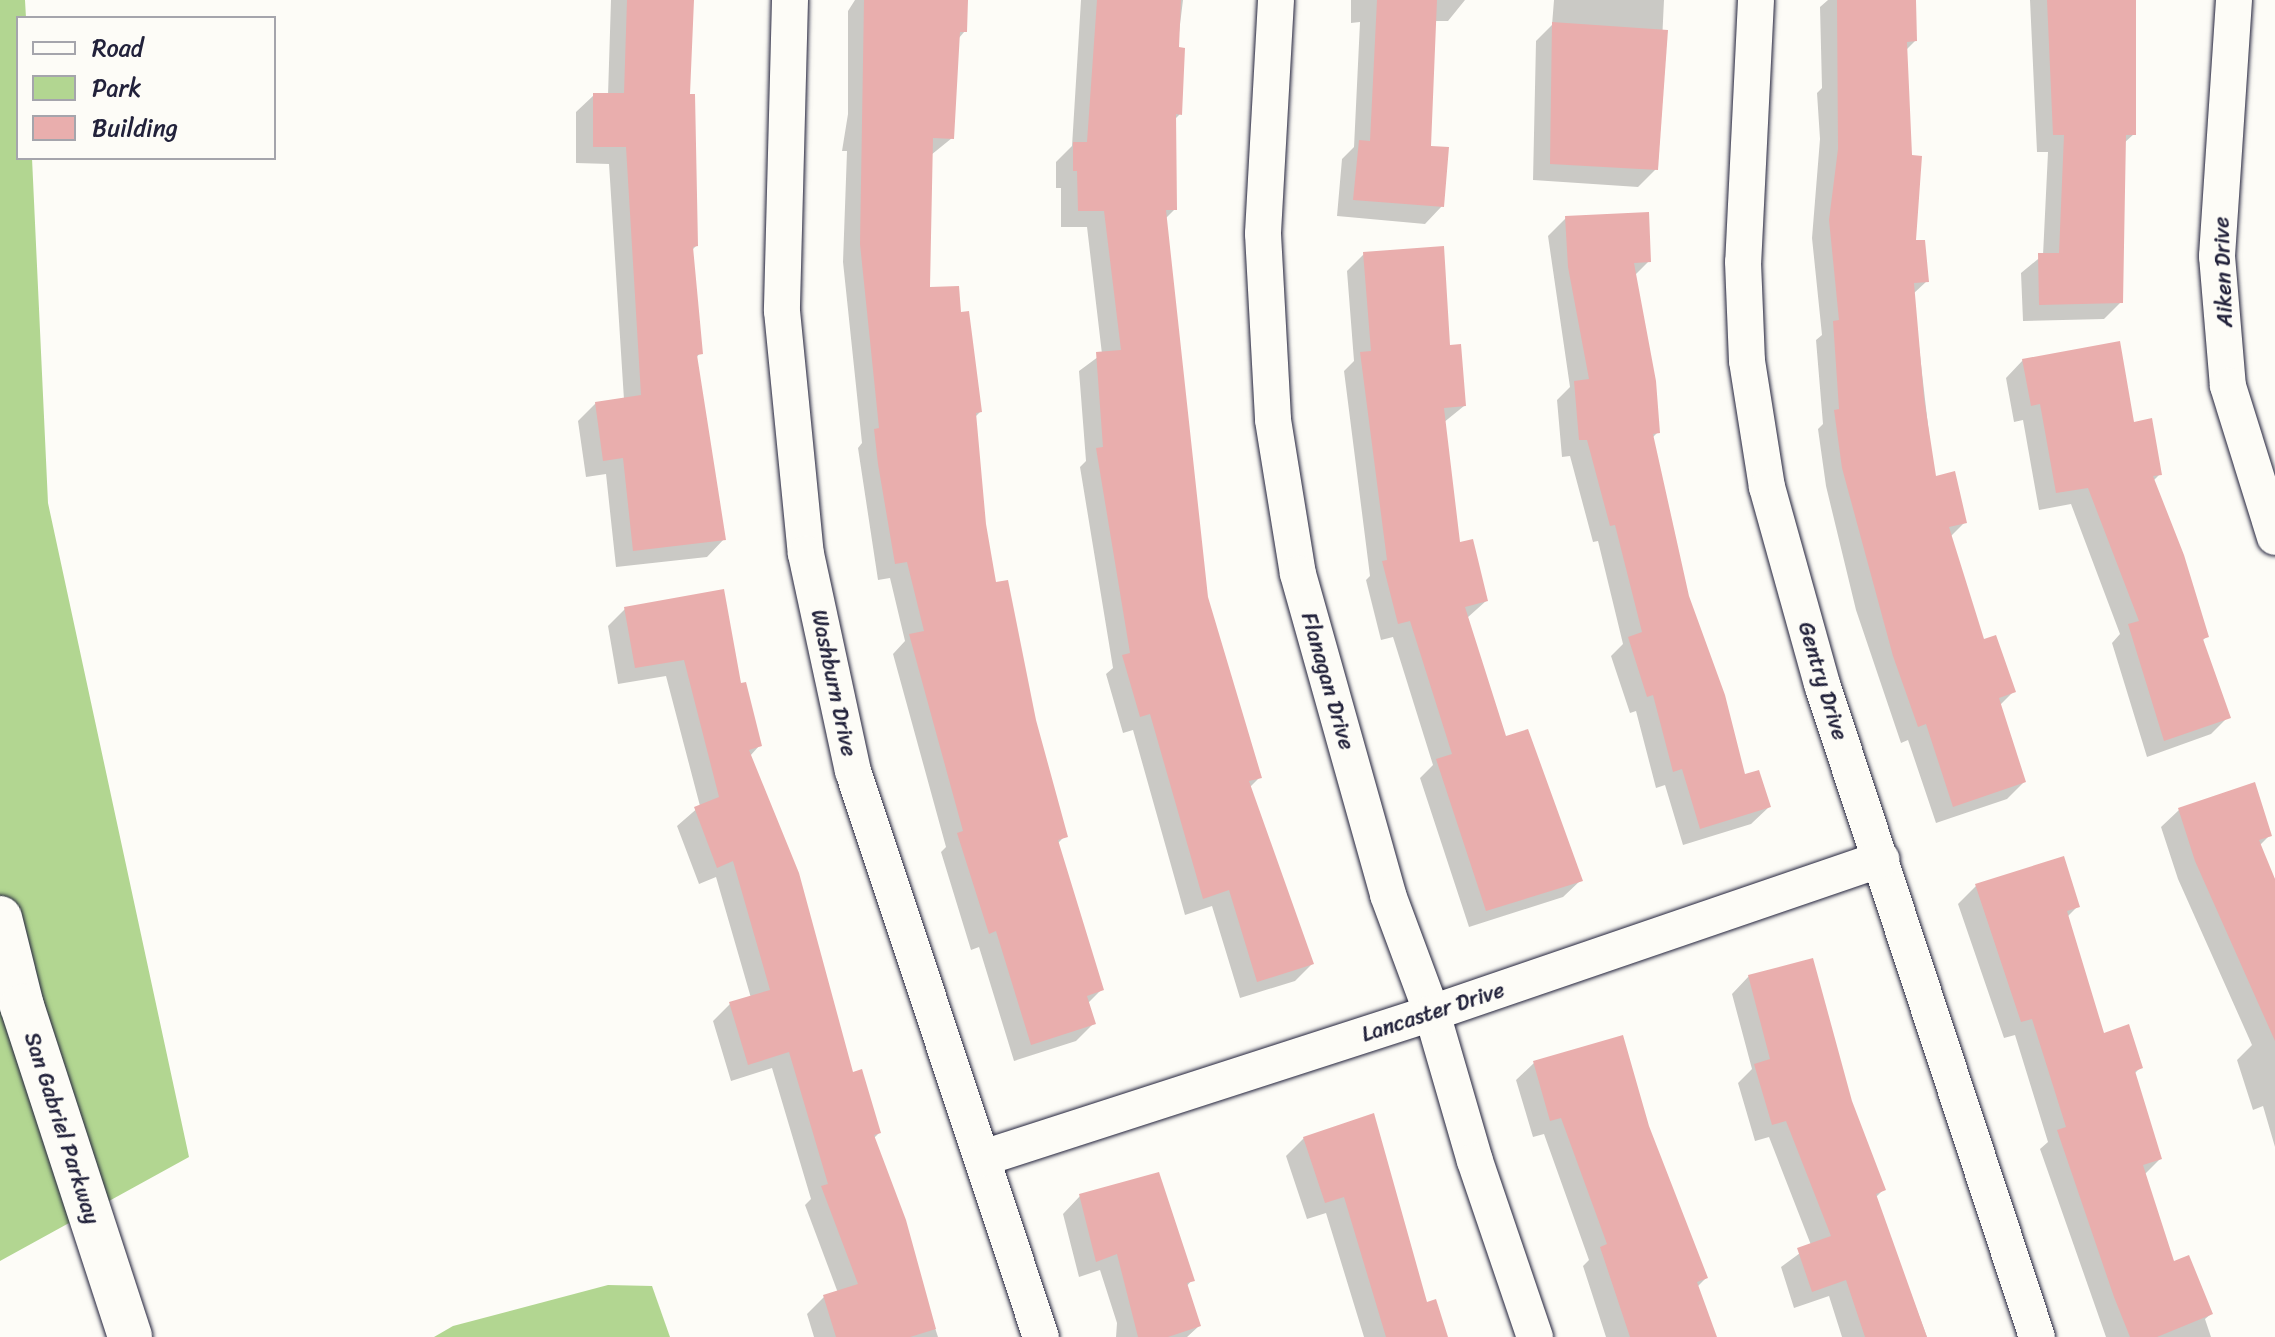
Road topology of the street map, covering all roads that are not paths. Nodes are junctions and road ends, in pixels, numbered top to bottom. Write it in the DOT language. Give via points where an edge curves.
graph roads {
  1 [pos="790,0"];
  2 [pos="1276,0"];
  3 [pos="1756,0"];
  4 [pos="2234,0"];
  5 [pos="2275,537"];
  6 [pos="1881,859"];
  7 [pos="0,918"];
  8 [pos="1432,1013"];
  9 [pos="983,1158"];
  10 [pos="130,1337"];
  11 [pos="1041,1337"];
  12 [pos="1535,1337"];
  13 [pos="2037,1337"];
  1 -- 9 [label="street, Washburn Drive" via="782,311 806,554 853,771"];
  2 -- 8 [label="street, Flanagan Drive" via="1263,234 1273,420 1298,574 1388,895"];
  3 -- 6 [label="street, Gentry Drive" via="1743,262 1747,361 1767,487 1822,684"];
  4 -- 5 [label="street, Aiken Drive" via="2217,256 2228,386"];
  6 -- 8 [label="street, Lancaster Drive"];
  6 -- 13 [label="street, Gentry Drive"];
  7 -- 10 [label="street, San Gabriel Parkway" via="22,1006"];
  8 -- 9 [label="street, Lancaster Drive"];
  8 -- 12 [label="street, Flanagan Drive"];
  9 -- 11 [label="street, Washburn Drive"];
}
